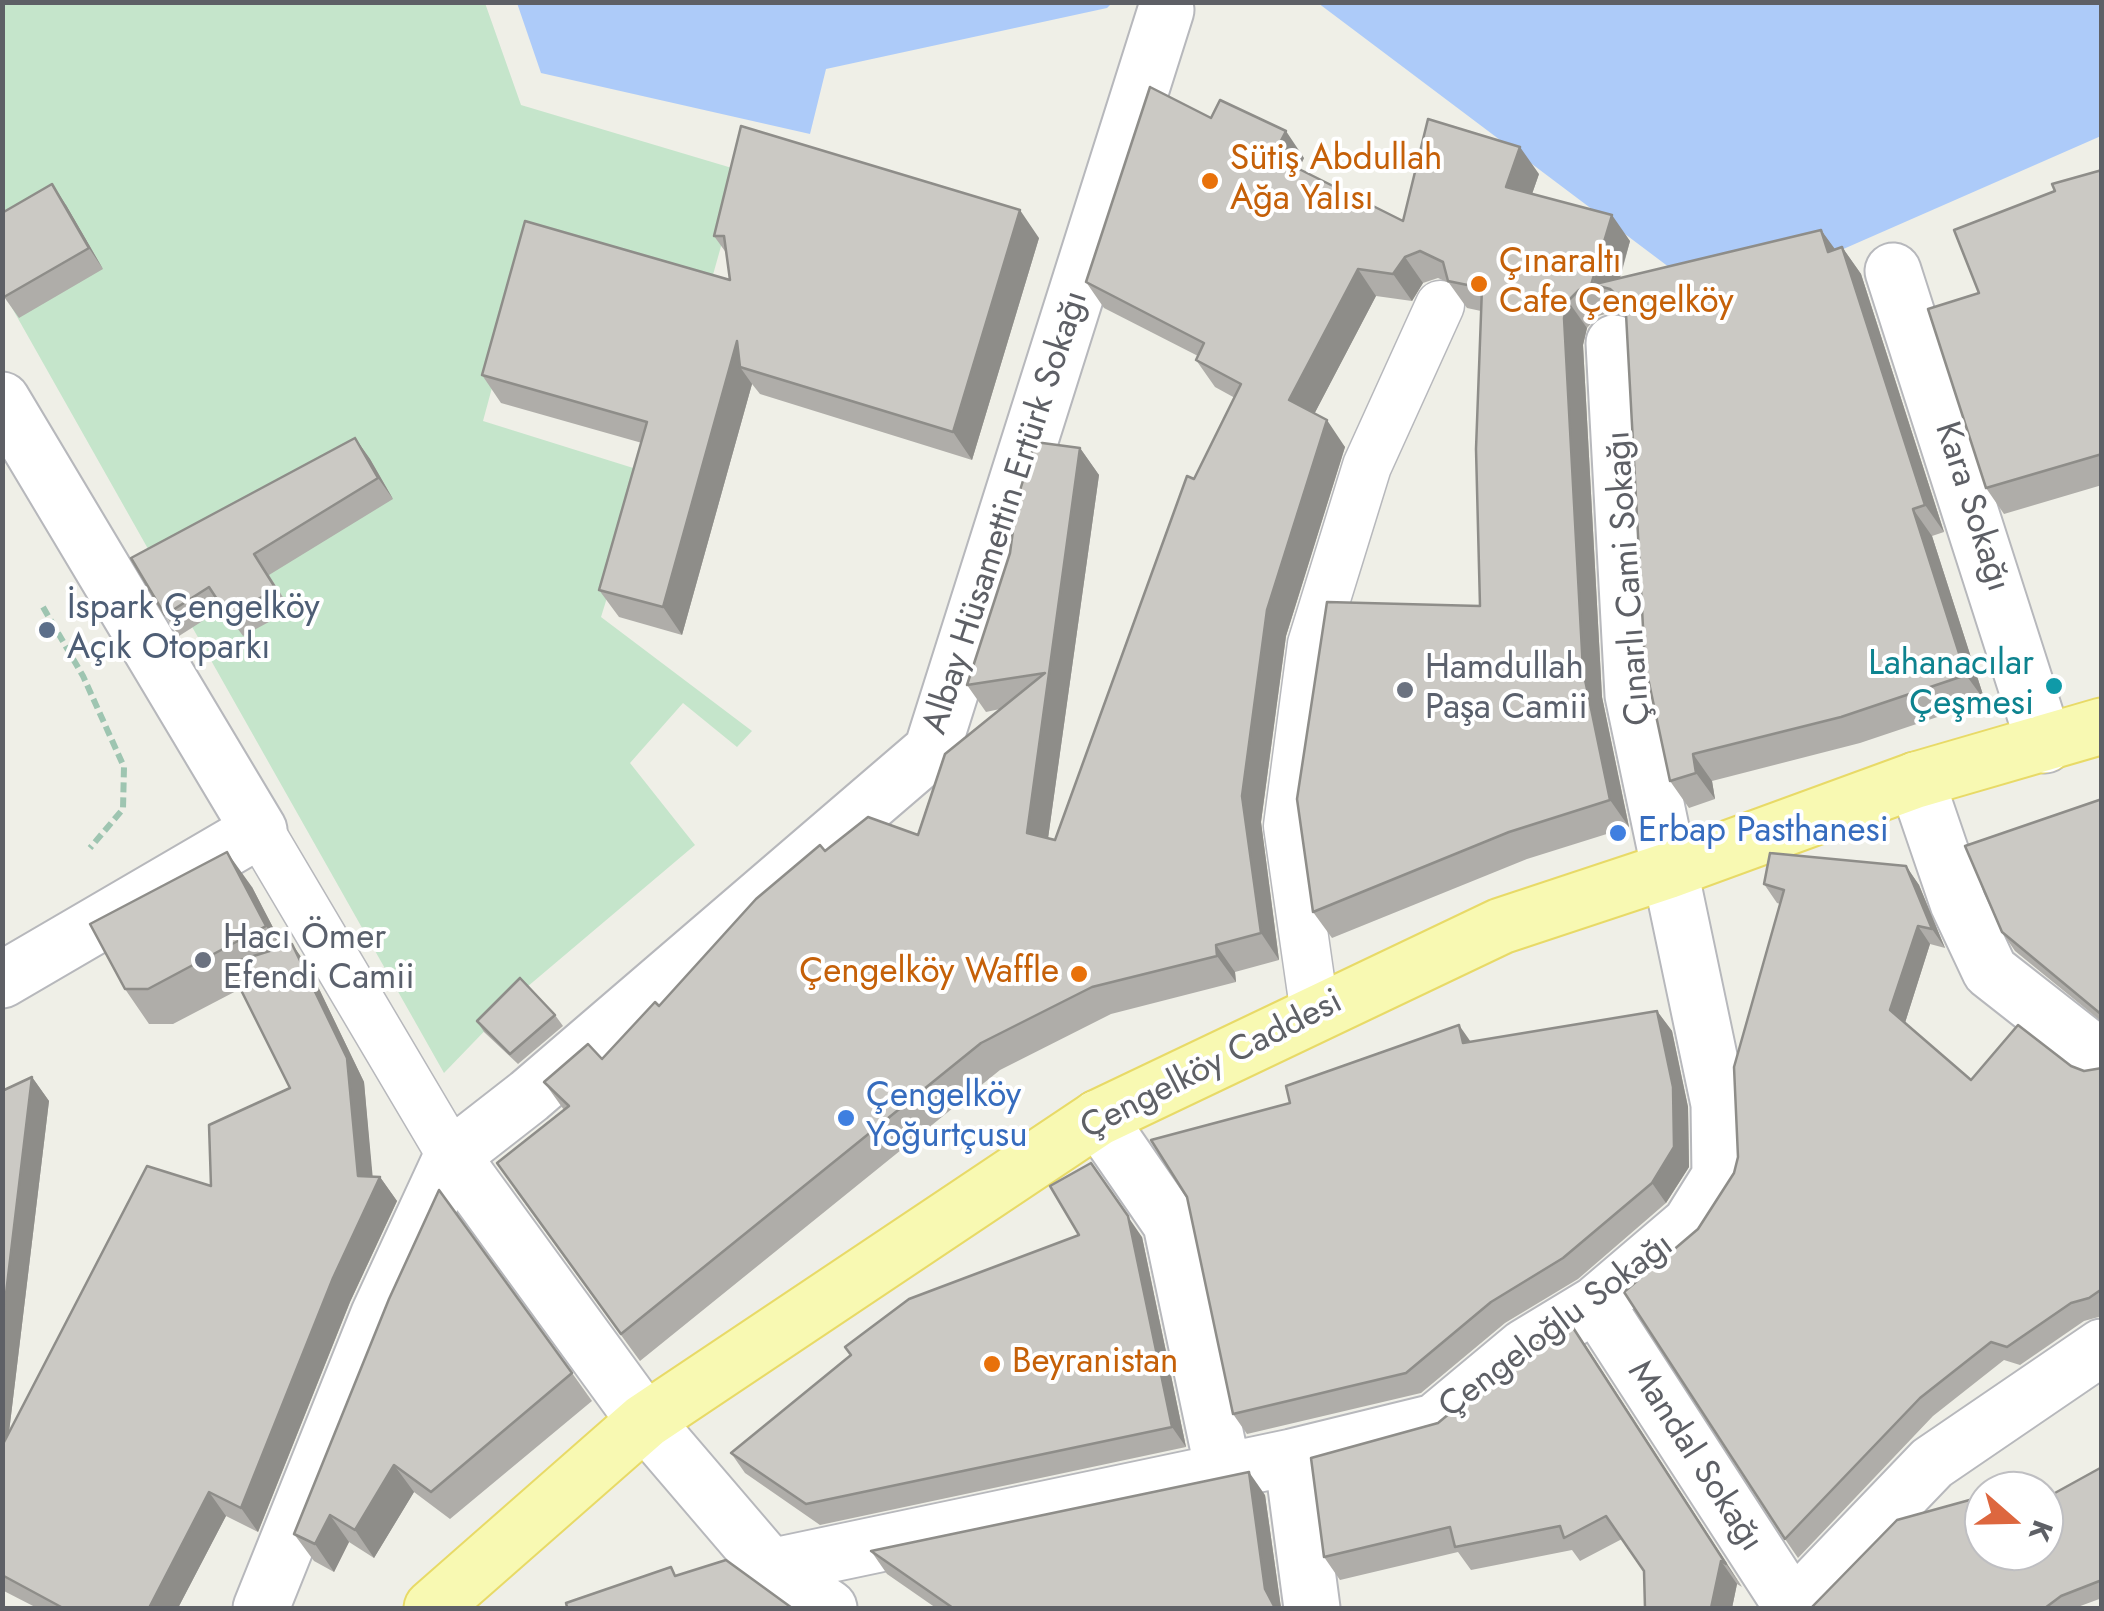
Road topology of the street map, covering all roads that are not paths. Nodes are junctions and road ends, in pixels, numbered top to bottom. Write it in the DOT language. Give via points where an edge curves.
graph roads {
  1 [pos="1166,10"];
  2 [pos="1892,270"];
  3 [pos="1440,305"];
  4 [pos="1614,343"];
  5 [pos="2,400"];
  6 [pos="2102,726"];
  7 [pos="2046,745"];
  8 [pos="1916,780"];
  9 [pos="259,830"];
  10 [pos="1668,872"];
  11 [pos="2,980"];
  12 [pos="1314,1014"];
  13 [pos="2102,1060"];
  14 [pos="1098,1118"];
  15 [pos="452,1156"];
  16 [pos="1596,1304"];
  17 [pos="2102,1348"];
  18 [pos="645,1421"];
  19 [pos="1292,1457"];
  20 [pos="1223,1470"];
  21 [pos="770,1568"];
  22 [pos="261,1608"];
  23 [pos="432,1608"];
  24 [pos="829,1608"];
  25 [pos="1312,1608"];
  26 [pos="1793,1608"];
  1 -- 15 [label="street, Albay Hüsamettin Ertürk Sokağı" via="932,750"];
  2 -- 7 [label="street, Kara Sokağı"];
  3 -- 12 [label="street" via="1367,466 1312,644 1288,826"];
  4 -- 10 [label="street, Çınarlı Cami Sokağı" via="1632,695"];
  5 -- 9 [label="street"];
  6 -- 7 [label="main road, Çengelköy Caddesi"];
  7 -- 8 [label="main road, Çengelköy Caddesi"];
  8 -- 10 [label="main road, Çengelköy Caddesi"];
  8 -- 13 [label="street" via="1958,903 1990,971"];
  9 -- 11 [label="street"];
  9 -- 15 [label="street"];
  10 -- 12 [label="main road, Çengelköy Caddesi" via="1501,926"];
  10 -- 16 [label="street, Çengeloğlu Sokağı" via="1713,1061 1720,1176 1690,1224"];
  12 -- 14 [label="main road, Çengelköy Caddesi"];
  14 -- 18 [label="main road, Çengelköy Caddesi"];
  14 -- 20 [label="street" via="1171,1224"];
  15 -- 18 [label="street"];
  15 -- 22 [label="street, Albay Hüsamettin Ertürk Sokağı" via="379,1314"];
  16 -- 19 [label="street, Çengeloğlu Sokağı" via="1525,1347 1435,1422"];
  16 -- 26 [label="street, Mandal Sokağı"];
  17 -- 26 [label="street" via="1932,1463"];
  18 -- 21 [label="street"];
  18 -- 23 [label="main road, Çengelköy Caddesi"];
  19 -- 20 [label="street, Çengeloğlu Sokağı"];
  19 -- 25 [label="street"];
  20 -- 21 [label="street, Çengeloğlu Sokağı"];
  21 -- 24 [label="street"];
}
